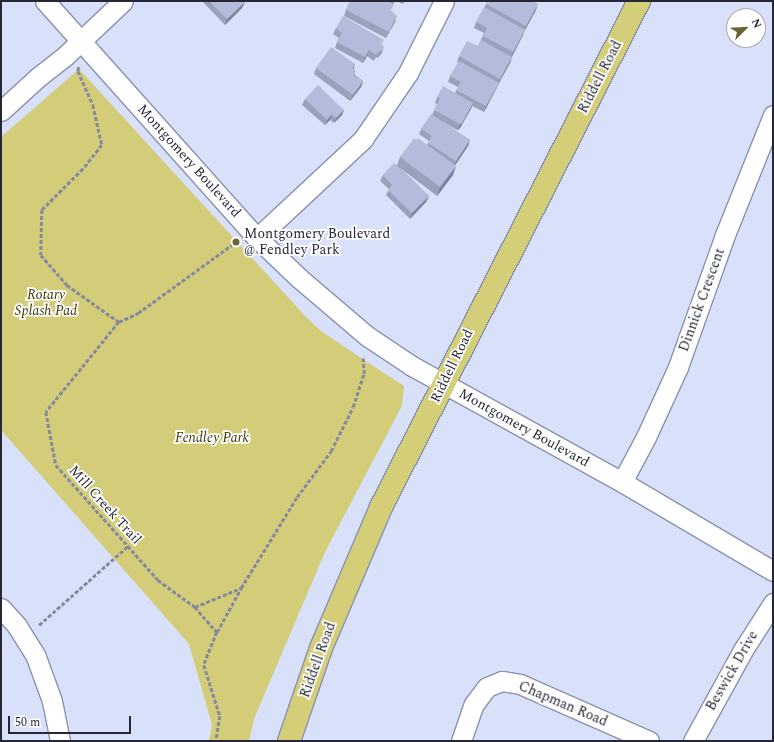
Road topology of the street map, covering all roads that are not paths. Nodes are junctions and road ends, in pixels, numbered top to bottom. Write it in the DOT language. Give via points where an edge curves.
graph roads {
  1 [pos="45,1"];
  2 [pos="123,1"];
  3 [pos="444,1"];
  4 [pos="639,1"];
  5 [pos="81,40"];
  6 [pos="1,111"];
  7 [pos="773,115"];
  8 [pos="248,239"];
  9 [pos="444,383"];
  10 [pos="622,482"];
  11 [pos="773,571"];
  12 [pos="773,602"];
  13 [pos="1,608"];
  14 [pos="60,741"];
  15 [pos="289,741"];
  16 [pos="461,741"];
  17 [pos="649,741"];
  18 [pos="694,741"];
  1 -- 5 [label="street, Montgomery Boulevard"];
  2 -- 5 [label="street"];
  3 -- 8 [label="street" via="408,73 363,139"];
  4 -- 9 [label="main road, Riddell Road"];
  5 -- 6 [label="street"];
  5 -- 8 [label="street, Montgomery Boulevard"];
  7 -- 10 [label="street, Dinnick Crescent" via="725,235 678,367"];
  8 -- 9 [label="street, Montgomery Boulevard" via="367,336 412,366"];
  9 -- 10 [label="street, Montgomery Boulevard"];
  9 -- 15 [label="main road, Riddell Road" via="380,506 321,648"];
  10 -- 11 [label="street, Montgomery Boulevard"];
  12 -- 18 [label="street, Beswick Drive" via="743,650"];
  13 -- 14 [label="street" via="17,626 36,658 52,701"];
  16 -- 17 [label="street, Chapman Road" via="474,704 487,687 502,681 520,684"];
}
